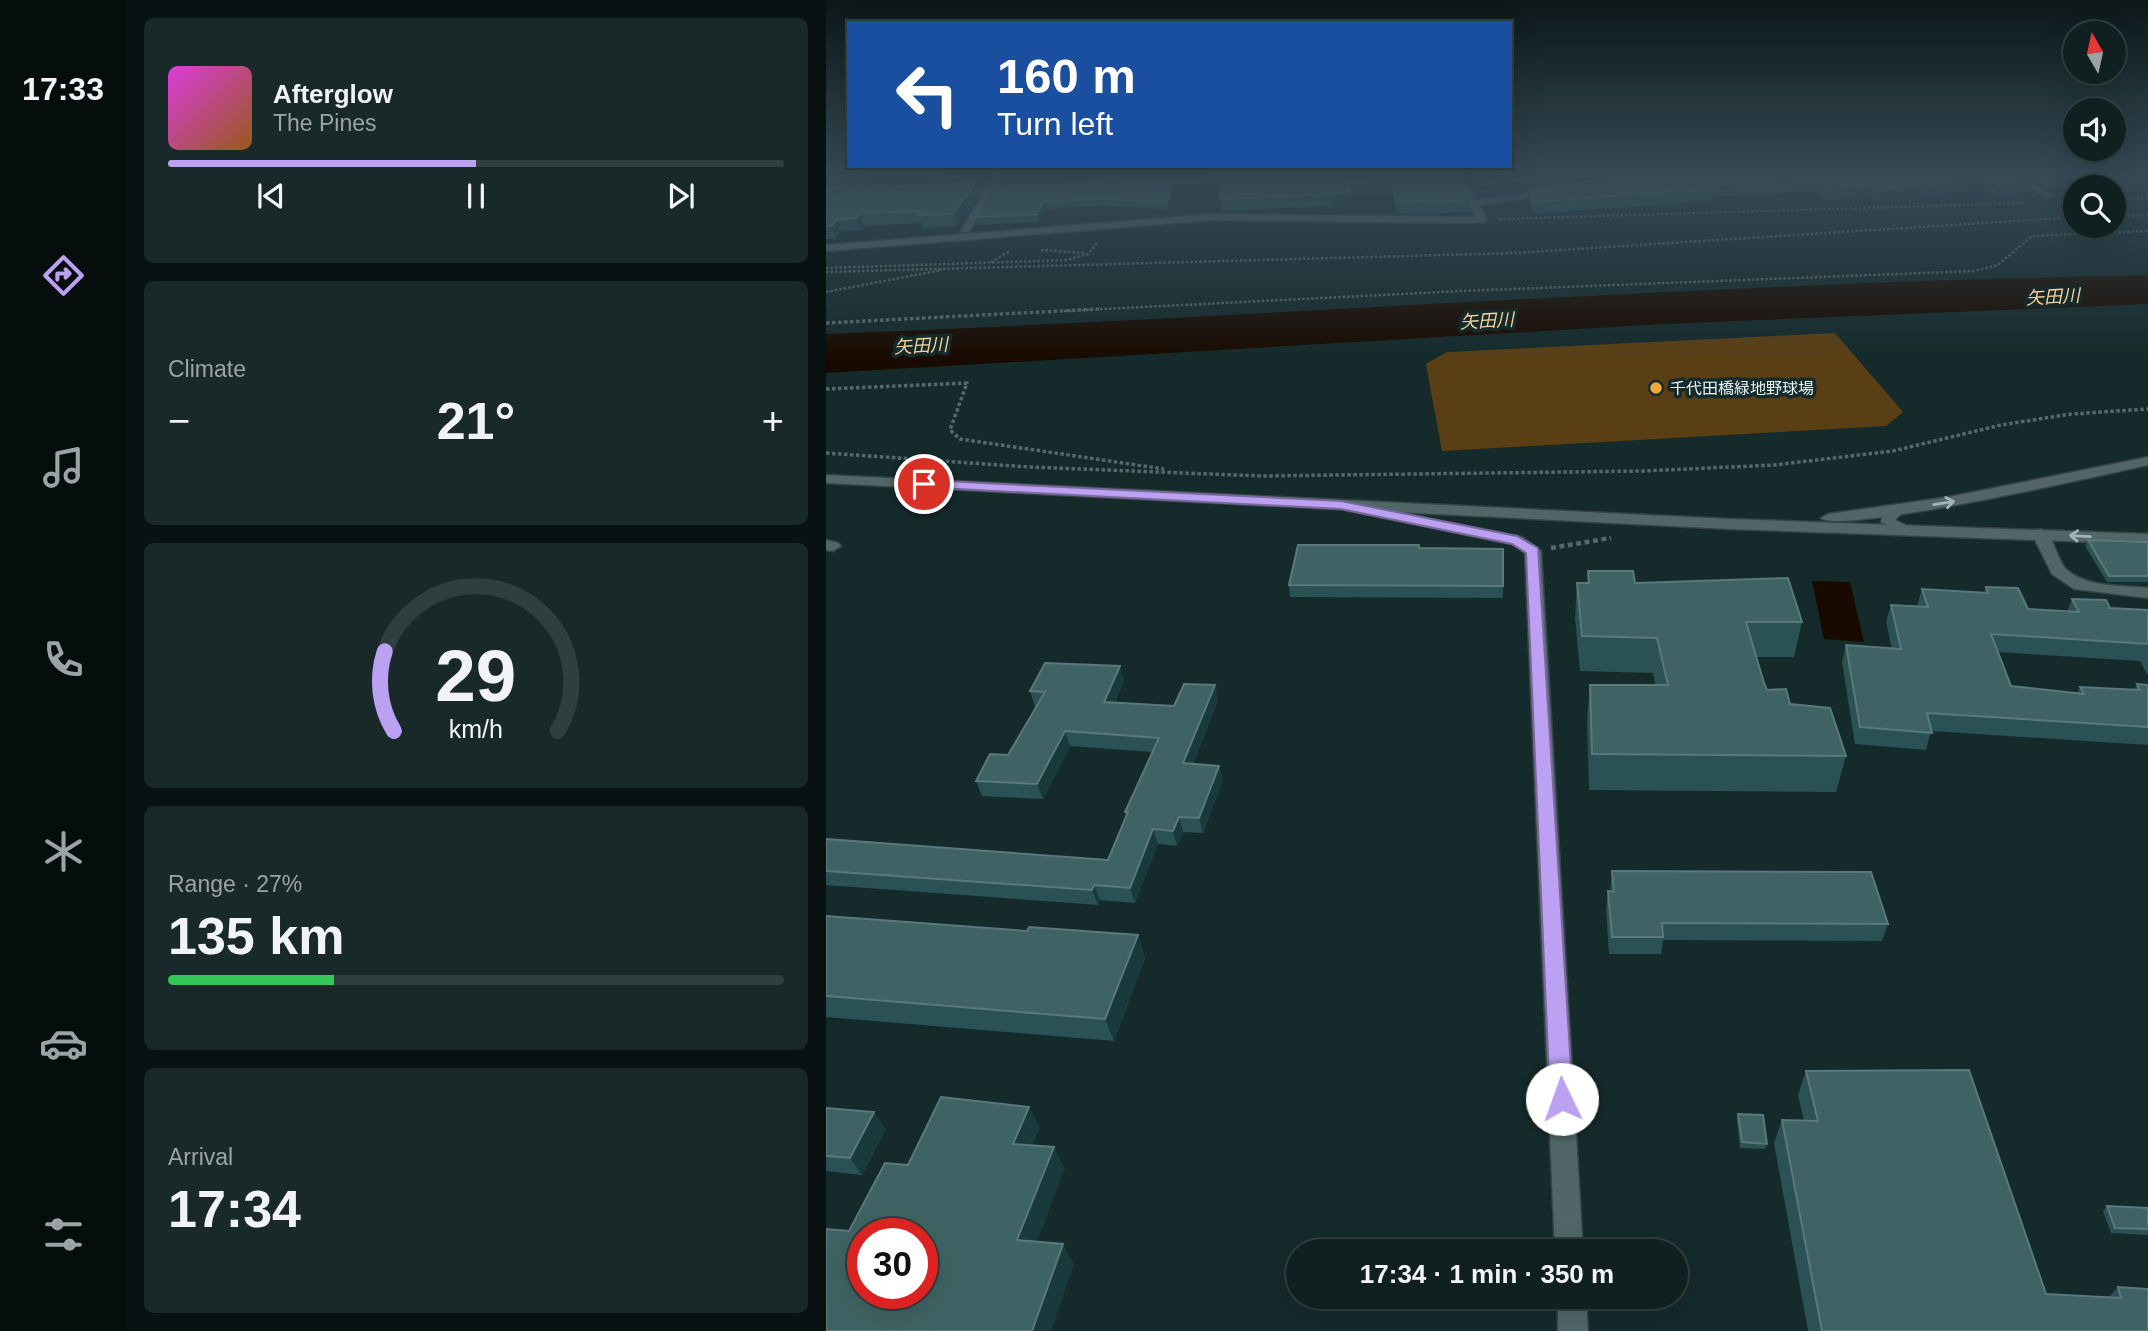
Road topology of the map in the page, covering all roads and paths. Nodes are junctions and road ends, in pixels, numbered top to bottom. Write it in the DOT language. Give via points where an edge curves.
graph roads {
  1 [pos="975,236"];
  2 [pos="1101,236"];
  3 [pos="1778,236"];
  4 [pos="2032,236"];
  5 [pos="1016,247"];
  6 [pos="826,248"];
  7 [pos="990,263"];
  8 [pos="964,264"];
  9 [pos="948,268"];
  10 [pos="826,270"];
  11 [pos="826,292"];
  12 [pos="826,323"];
  13 [pos="826,389"];
  14 [pos="2148,409"];
  15 [pos="826,453"];
  16 [pos="2148,461"];
  17 [pos="1172,471"];
  18 [pos="826,479"];
  19 [pos="1234,482"];
  20 [pos="1341,505"];
  21 [pos="1898,510"];
  22 [pos="1730,524"];
  23 [pos="1908,530"];
  24 [pos="2040,534"];
  25 [pos="2148,539"];
  26 [pos="2148,593"];
  27 [pos="1568,1239"];
  28 [pos="1572,1309"];
  29 [pos="1573,1331"];
  1 -- 6 [label="street"];
  2 -- 7 [label="path" via="1092,251 1077,258"];
  3 -- 9 [label="path" via="1514,253"];
  4 -- 12 [label="path" via="2018,242 2002,265 1973,271"];
  5 -- 7 [label="path"];
  7 -- 8 [label="path"];
  8 -- 9 [label="path"];
  8 -- 10 [label="path"];
  9 -- 10 [label="path"];
  9 -- 11 [label="path"];
  13 -- 17 [label="path" via="967,383 950,430 960,439"];
  14 -- 17 [label="path" via="2071,414 1893,451 1774,465 1262,476"];
  15 -- 17 [label="path"];
  21 -- 16 [label="street, one-way"];
  17 -- 19 [label="path"];
  18 -- 20 [label="street"];
  20 -- 22 [label="street"];
  20 -- 27 [label="street" via="1517,540 1533,551"];
  21 -- 22 [label="street"];
  21 -- 23 [label="street" via="1888,516 1888,522"];
  22 -- 23 [label="street"];
  23 -- 24 [label="street"];
  25 -- 24 [label="street, one-way"];
  24 -- 26 [label="street" via="2058,571 2080,586"];
  28 -- 29 [label="street"];
}
